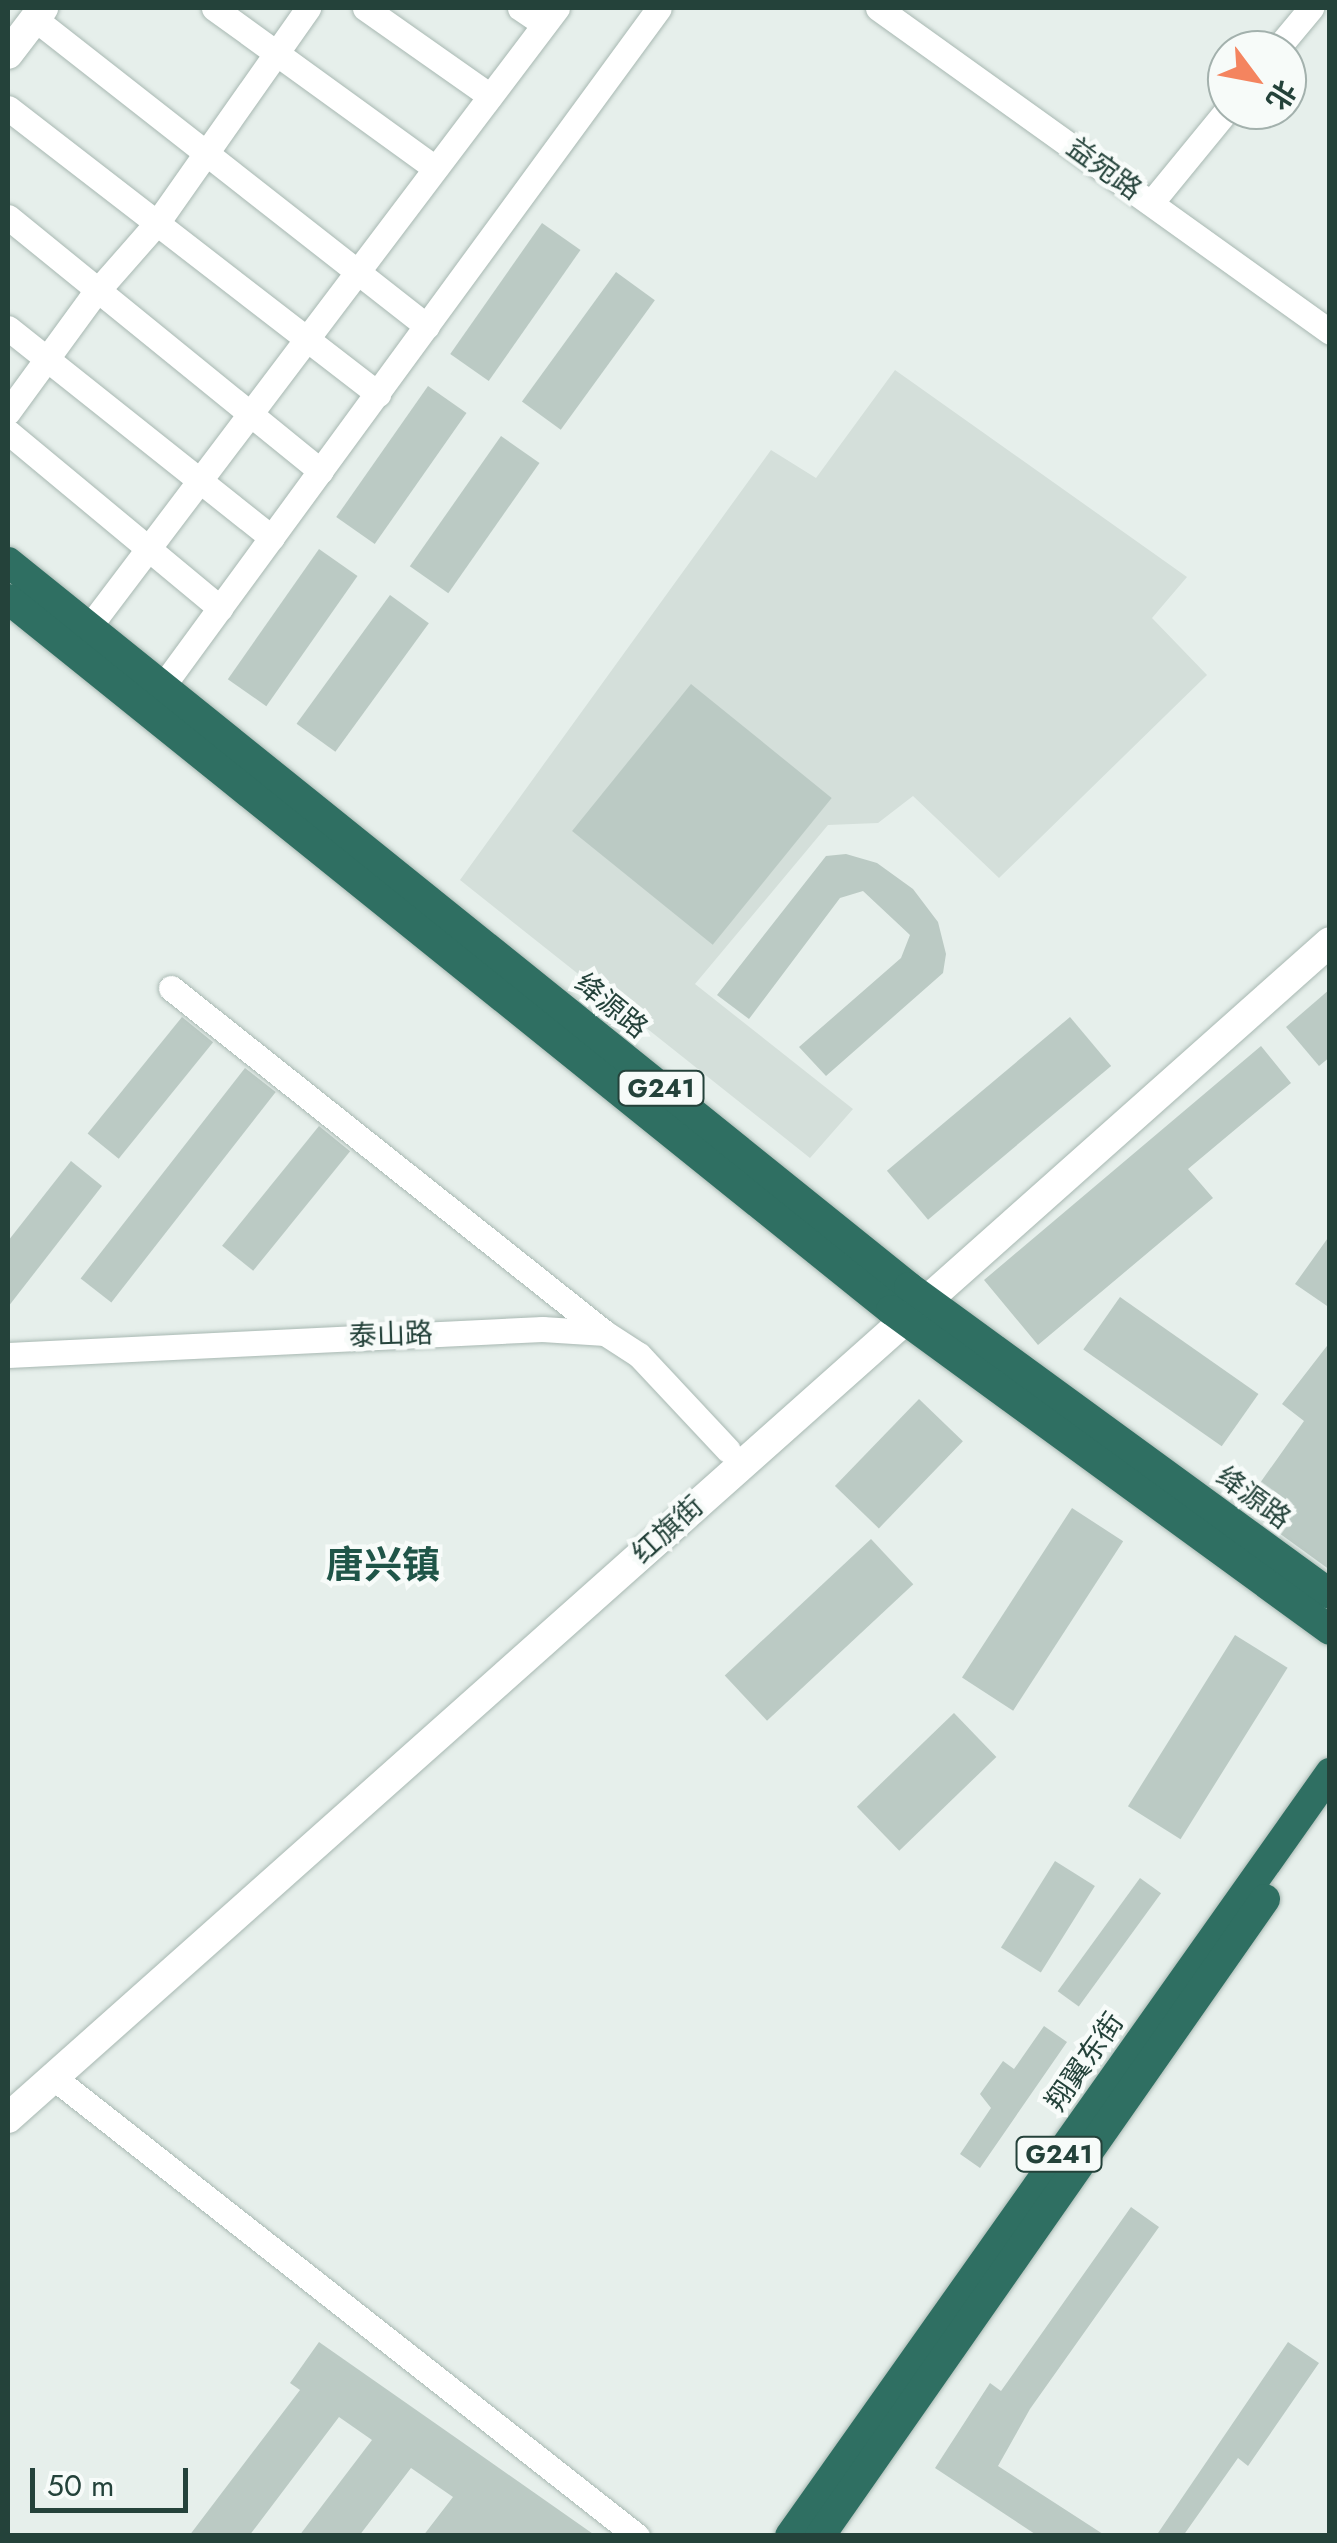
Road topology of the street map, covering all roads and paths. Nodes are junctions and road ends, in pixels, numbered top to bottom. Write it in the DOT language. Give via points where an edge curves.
graph roads {
  1 [pos="214,8"];
  2 [pos="308,8"];
  3 [pos="365,8"];
  4 [pos="520,8"];
  5 [pos="659,8"];
  6 [pos="1310,8"];
  7 [pos="886,10"];
  8 [pos="28,16"];
  9 [pos="550,16"];
  10 [pos="1292,30"];
  11 [pos="275,52"];
  12 [pos="8,54"];
  13 [pos="490,96"];
  14 [pos="8,108"];
  15 [pos="1211,130"];
  16 [pos="202,150"];
  17 [pos="435,168"];
  18 [pos="1151,203"];
  19 [pos="8,217"];
  20 [pos="156,223"];
  21 [pos="357,271"];
  22 [pos="99,289"];
  23 [pos="427,326"];
  24 [pos="8,328"];
  25 [pos="1330,332"];
  26 [pos="308,340"];
  27 [pos="48,359"];
  28 [pos="378,394"];
  29 [pos="8,412"];
  30 [pos="250,416"];
  31 [pos="8,432"];
  32 [pos="320,471"];
  33 [pos="201,481"];
  34 [pos="272,538"];
  35 [pos="149,549"];
  36 [pos="8,562"];
  37 [pos="8,599"];
  38 [pos="220,608"];
  39 [pos="89,628"];
  40 [pos="162,687"];
  41 [pos="1330,920"];
  42 [pos="1330,942"];
  43 [pos="170,988"];
  44 [pos="905,1302"];
  45 [pos="605,1333"];
  46 [pos="8,1356"];
  47 [pos="728,1450"];
  48 [pos="1330,1594"];
  49 [pos="1330,1630"];
  50 [pos="1330,1772"];
  51 [pos="1330,1808"];
  52 [pos="53,2077"];
  53 [pos="8,2095"];
  54 [pos="8,2118"];
  55 [pos="637,2536"];
  56 [pos="790,2536"];
  57 [pos="820,2536"];
  1 -- 11 [label="street"];
  2 -- 11 [label="street"];
  3 -- 13 [label="street"];
  4 -- 9 [label="street"];
  5 -- 23 [label="street"];
  6 -- 10 [label="street"];
  7 -- 18 [label="street, 益宛路"];
  8 -- 12 [label="main road"];
  8 -- 16 [label="street"];
  9 -- 13 [label="street"];
  11 -- 16 [label="street"];
  11 -- 17 [label="street"];
  13 -- 17 [label="street"];
  14 -- 20 [label="street"];
  15 -- 18 [label="street"];
  16 -- 20 [label="street"];
  16 -- 21 [label="street"];
  17 -- 21 [label="street"];
  18 -- 25 [label="street, 益宛路"];
  19 -- 22 [label="street"];
  20 -- 22 [label="street"];
  20 -- 26 [label="street"];
  21 -- 23 [label="street"];
  21 -- 26 [label="street"];
  22 -- 27 [label="street"];
  22 -- 30 [label="street"];
  23 -- 28 [label="street"];
  24 -- 27 [label="street"];
  26 -- 28 [label="street"];
  26 -- 30 [label="street"];
  27 -- 29 [label="street"];
  27 -- 33 [label="street"];
  28 -- 32 [label="street"];
  30 -- 32 [label="street"];
  30 -- 33 [label="street"];
  31 -- 35 [label="street"];
  32 -- 34 [label="street"];
  33 -- 34 [label="street"];
  33 -- 35 [label="street"];
  34 -- 38 [label="street"];
  35 -- 38 [label="street"];
  35 -- 39 [label="street"];
  36 -- 39 [label="highway, 绛源路 / G241"];
  37 -- 44 [label="highway, 绛源路 / G241"];
  38 -- 40 [label="street"];
  39 -- 40 [label="highway, 绛源路 / G241"];
  40 -- 44 [label="highway, 绛源路 / G241"];
  41 -- 44 [label="main road, 红旗街"];
  42 -- 44 [label="main road, 红旗街"];
  43 -- 45 [label="street"];
  44 -- 47 [label="main road, 红旗街"];
  44 -- 48 [label="highway, 绛源路 / G241"];
  44 -- 49 [label="highway, 绛源路 / G241"];
  44 -- 52 [label="main road, 红旗街"];
  45 -- 46 [label="street, 泰山路" via="542,1329"];
  45 -- 47 [label="street" via="640,1355"];
  47 -- 53 [label="main road, 红旗街"];
  50 -- 56 [label="highway, 翔翼东街 / G241"];
  51 -- 57 [label="highway, 翔翼东街 / G241"];
  52 -- 54 [label="main road, 红旗街"];
  52 -- 55 [label="street"];
}
